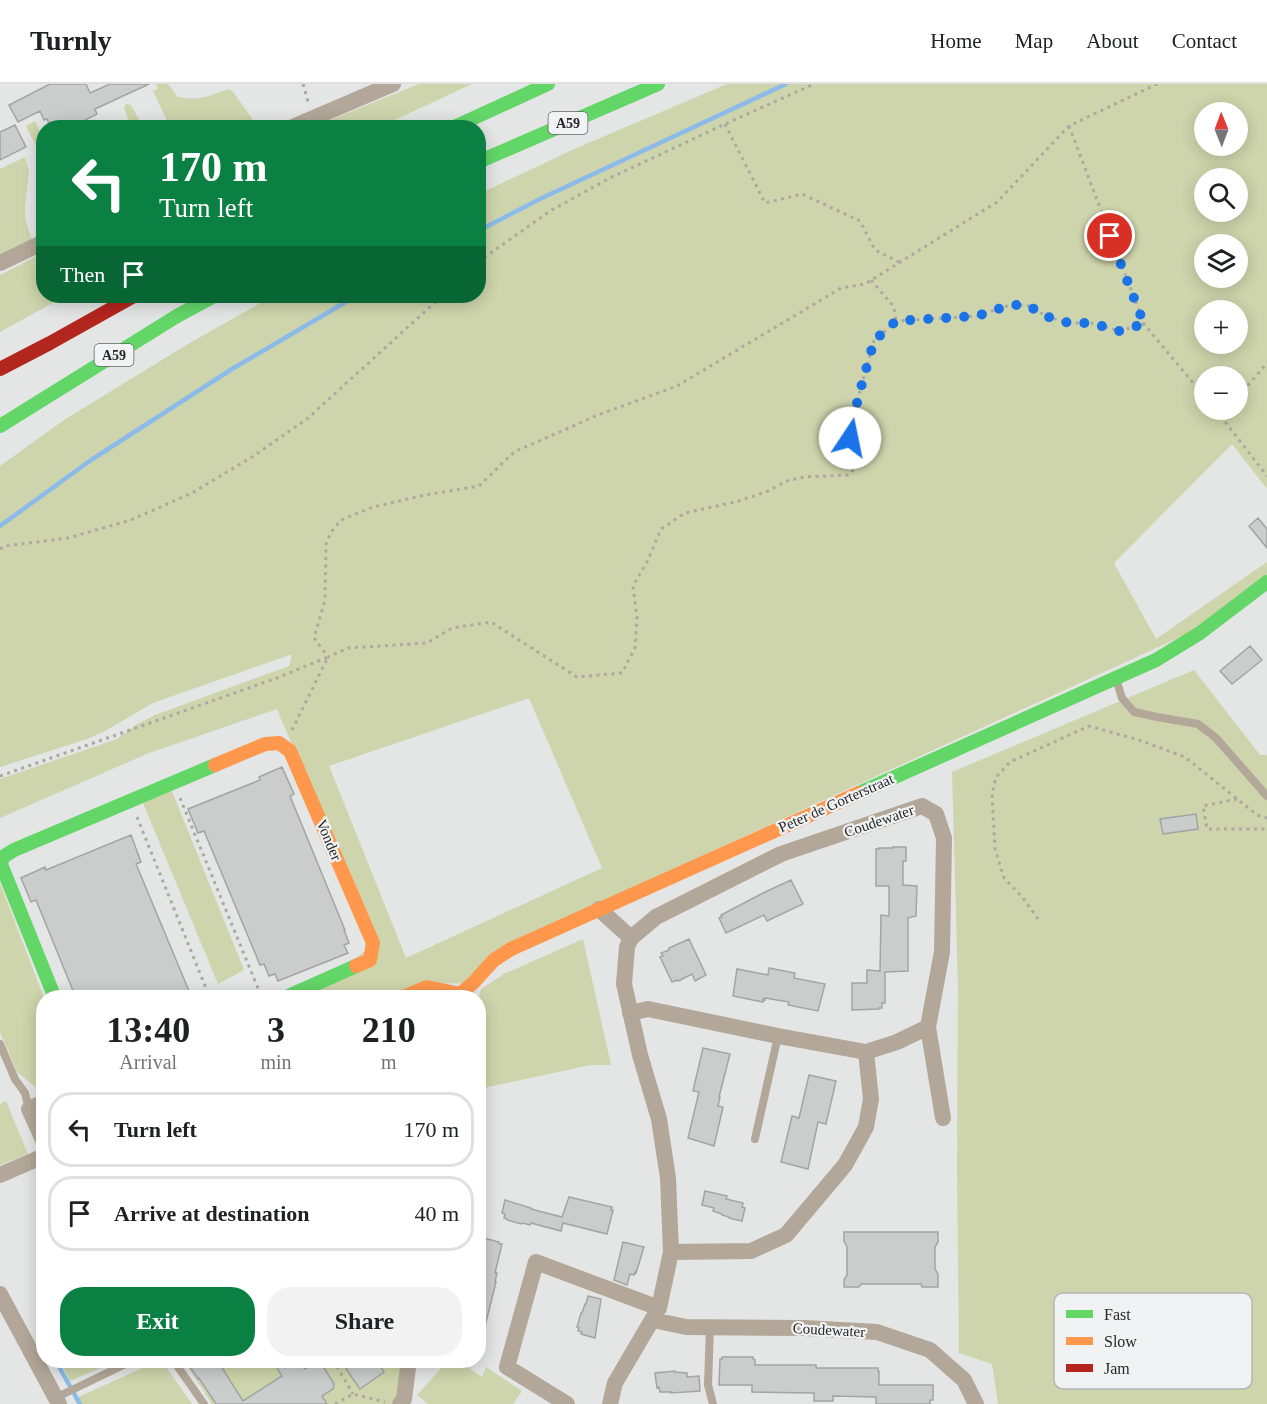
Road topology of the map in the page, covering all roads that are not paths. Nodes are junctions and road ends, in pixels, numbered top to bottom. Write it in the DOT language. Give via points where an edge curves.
graph roads {
  1 [pos="393,84"];
  2 [pos="548,84"];
  3 [pos="658,84"];
  4 [pos="308,120"];
  5 [pos="469,120"];
  6 [pos="486,159"];
  7 [pos="36,246"];
  8 [pos="0,263"];
  9 [pos="121,303"];
  10 [pos="201,303"];
  11 [pos="50,343"];
  12 [pos="0,369"];
  13 [pos="0,376"];
  14 [pos="0,428"];
  15 [pos="1267,582"];
  16 [pos="1116,679"];
  17 [pos="1267,796"];
  18 [pos="599,909"];
  19 [pos="631,938"];
  20 [pos="52,990"];
  21 [pos="302,990"];
  22 [pos="420,990"];
  23 [pos="438,990"];
  24 [pos="466,990"];
  25 [pos="630,1013"];
  26 [pos="928,1027"];
  27 [pos="778,1036"];
  28 [pos="0,1044"];
  29 [pos="866,1052"];
  30 [pos="36,1105"];
  31 [pos="943,1118"];
  32 [pos="755,1138"];
  33 [pos="36,1159"];
  34 [pos="0,1174"];
  35 [pos="671,1252"];
  36 [pos="0,1294"];
  37 [pos="656,1314"];
  38 [pos="710,1327"];
  39 [pos="36,1358"];
  40 [pos="42,1368"];
  41 [pos="117,1368"];
  42 [pos="179,1368"];
  43 [pos="408,1368"];
  44 [pos="59,1399"];
  45 [pos="402,1403"];
  46 [pos="204,1404"];
  47 [pos="567,1404"];
  48 [pos="610,1404"];
  49 [pos="713,1404"];
  50 [pos="976,1404"];
  1 -- 4 [label="street"];
  2 -- 5 [label="main road"];
  3 -- 6 [label="main road, A59"];
  7 -- 8 [label="street"];
  9 -- 11 [label="main road"];
  10 -- 14 [label="main road, A59"];
  11 -- 12 [label="main road"];
  11 -- 13 [label="main road"];
  15 -- 16 [label="main road, Peter de Gorterstraat" via="1183,646"];
  16 -- 17 [label="lane" via="1122,698 1134,712 1198,724 1216,738"];
  16 -- 18 [label="main road, Peter de Gorterstraat"];
  18 -- 19 [label="street"];
  18 -- 24 [label="main road, Peter de Gorterstraat" via="502,953"];
  19 -- 25 [label="street" via="624,984"];
  19 -- 26 [label="street, Coudewater" via="656,917 781,854 922,806 936,814 944,838 942,951"];
  20 -- 21 [label="main road, Vonder" via="1,864 3,857 277,742 290,751 373,943 370,960"];
  22 -- 23 [label="main road, Peter de Gorterstraat"];
  25 -- 27 [label="street" via="648,1009"];
  25 -- 35 [label="street" via="659,1119 668,1178"];
  26 -- 29 [label="street"];
  26 -- 31 [label="street, Coudewater"];
  27 -- 29 [label="street"];
  27 -- 32 [label="lane"];
  28 -- 30 [label="lane" via="15,1079"];
  29 -- 35 [label="street" via="871,1099 866,1127 845,1165 786,1235 751,1251"];
  33 -- 34 [label="street"];
  35 -- 37 [label="street"];
  36 -- 39 [label="street"];
  37 -- 38 [label="street, Coudewater" via="686,1327"];
  37 -- 47 [label="street, Coudewater" via="536,1262 507,1367"];
  37 -- 48 [label="street" via="615,1383"];
  38 -- 49 [label="lane" via="708,1385"];
  38 -- 50 [label="street, Coudewater" via="878,1332 930,1350 964,1380"];
  40 -- 44 [label="street"];
  41 -- 44 [label="lane"];
  42 -- 46 [label="lane"];
  43 -- 45 [label="street"];
}
